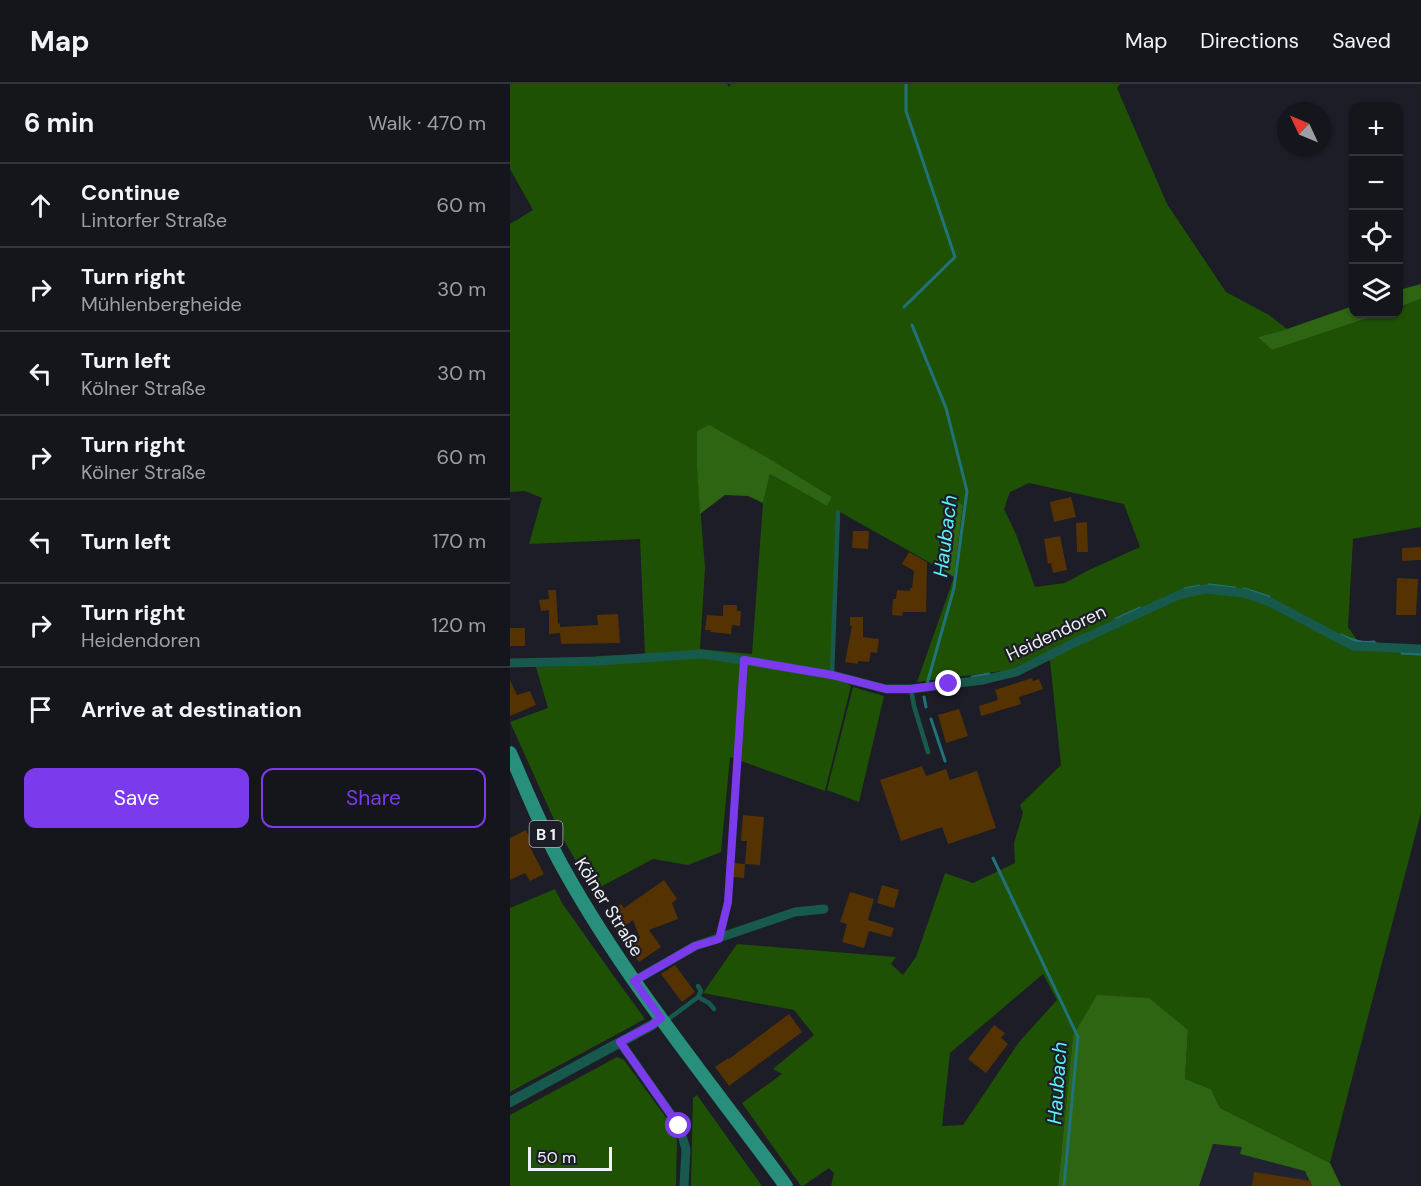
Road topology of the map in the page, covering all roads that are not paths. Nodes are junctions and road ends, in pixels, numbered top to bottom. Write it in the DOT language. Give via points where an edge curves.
graph roads {
  1 [pos="838,512"];
  2 [pos="1421,650"];
  3 [pos="744,660"];
  4 [pos="510,663"];
  5 [pos="832,675"];
  6 [pos="911,689"];
  7 [pos="928,752"];
  8 [pos="510,753"];
  9 [pos="824,909"];
  10 [pos="719,939"];
  11 [pos="634,981"];
  12 [pos="698,986"];
  13 [pos="698,997"];
  14 [pos="714,1009"];
  15 [pos="663,1020"];
  16 [pos="620,1042"];
  17 [pos="510,1102"];
  18 [pos="684,1186"];
  19 [pos="786,1186"];
  1 -- 5 [label="lane"];
  2 -- 6 [label="street, Heidendoren" via="1353,646 1270,603 1244,593 1206,589 1181,594 1016,672"];
  3 -- 4 [label="street, Heidendoren" via="701,654"];
  3 -- 5 [label="street, Heidendoren"];
  3 -- 10 [label="lane" via="728,902"];
  5 -- 6 [label="street, Heidendoren" via="886,689"];
  6 -- 7 [label="lane"];
  8 -- 11 [label="main road, Kölner Straße / B 1" via="566,873"];
  9 -- 10 [label="street, Kölner Straße" via="795,912"];
  10 -- 11 [label="street, Kölner Straße" via="695,946"];
  11 -- 15 [label="main road, Kölner Straße / B 1"];
  12 -- 13 [label="lane"];
  13 -- 14 [label="lane"];
  13 -- 15 [label="lane"];
  15 -- 16 [label="street"];
  15 -- 19 [label="main road, Kölner Straße / B 1"];
  16 -- 17 [label="street"];
  16 -- 18 [label="street" via="679,1126 686,1149"];
}
